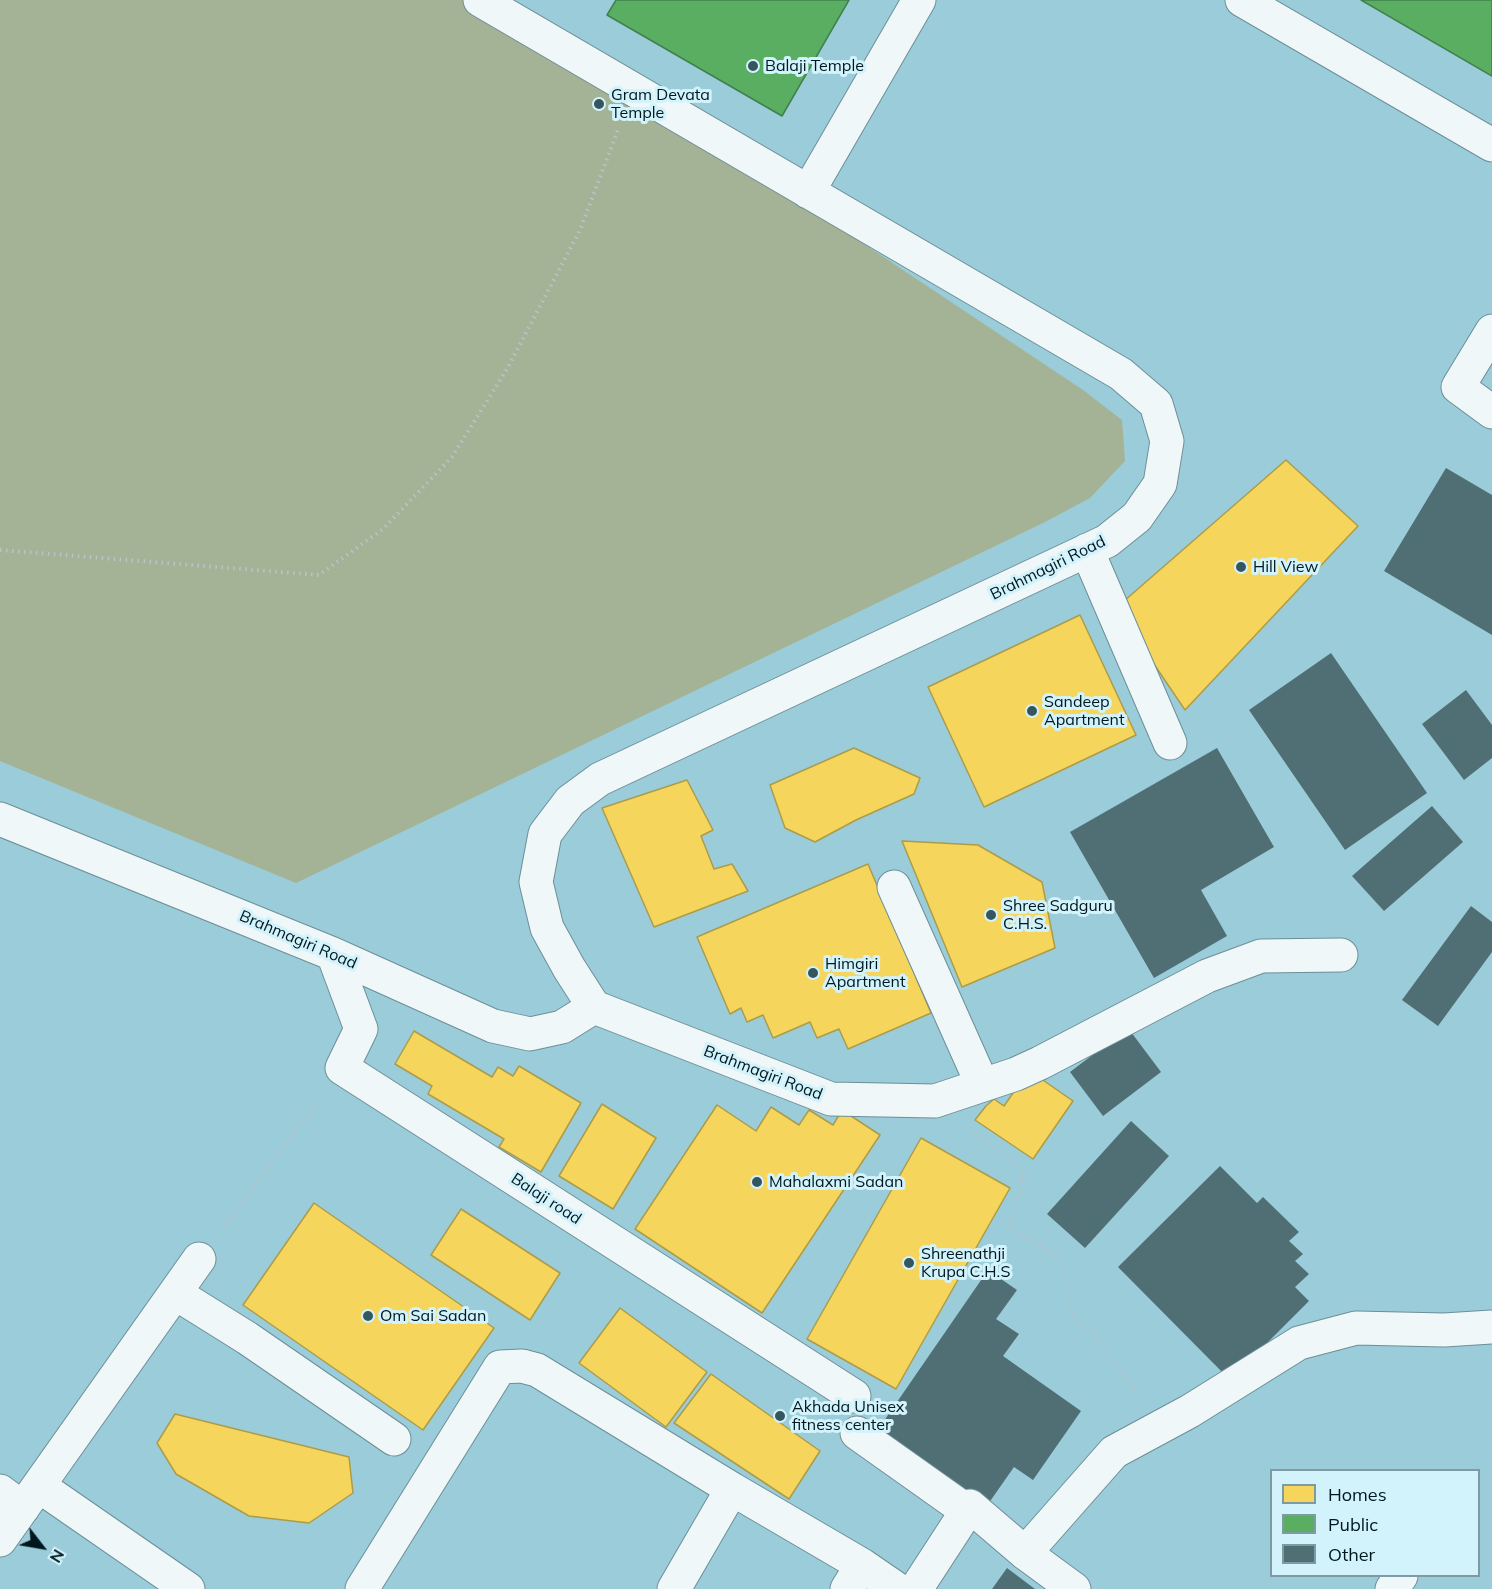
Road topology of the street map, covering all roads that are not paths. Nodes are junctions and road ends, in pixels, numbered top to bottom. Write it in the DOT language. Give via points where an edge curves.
graph roads {
  1 [pos="480,0"];
  2 [pos="919,0"];
  3 [pos="1242,0"];
  4 [pos="1492,145"];
  5 [pos="808,192"];
  6 [pos="1492,331"];
  7 [pos="1492,412"];
  8 [pos="1087,550"];
  9 [pos="1170,743"];
  10 [pos="0,819"];
  11 [pos="894,887"];
  12 [pos="333,954"];
  13 [pos="1341,955"];
  14 [pos="594,1007"];
  15 [pos="982,1084"];
  16 [pos="199,1259"];
  17 [pos="175,1293"];
  18 [pos="1492,1327"];
  19 [pos="854,1396"];
  20 [pos="857,1433"];
  21 [pos="394,1439"];
  22 [pos="732,1489"];
  23 [pos="21,1495"];
  24 [pos="967,1511"];
  25 [pos="809,1523"];
  26 [pos="0,1540"];
  27 [pos="1025,1553"];
  28 [pos="854,1577"];
  29 [pos="188,1589"];
  30 [pos="362,1589"];
  31 [pos="674,1589"];
  32 [pos="897,1589"];
  33 [pos="916,1589"];
  34 [pos="1074,1589"];
  1 -- 5 [label="street, Brahmagiri Road"];
  2 -- 5 [label="street"];
  3 -- 4 [label="street"];
  5 -- 8 [label="street, Brahmagiri Road" via="1120,374 1156,404 1167,441 1160,484 1137,517 1107,541"];
  6 -- 7 [label="street" via="1458,387"];
  8 -- 9 [label="street"];
  8 -- 14 [label="street, Brahmagiri Road" via="600,779 570,801 545,834 536,882 547,928"];
  10 -- 12 [label="street, Brahmagiri Road"];
  11 -- 15 [label="street"];
  12 -- 14 [label="street, Brahmagiri Road" via="493,1026 530,1034 562,1028"];
  12 -- 19 [label="street, Balaji road" via="361,1029 342,1068"];
  13 -- 15 [label="street, Brahmagiri Road" via="1261,956 1207,976 1040,1063"];
  14 -- 15 [label="street, Brahmagiri Road" via="831,1099 935,1101"];
  16 -- 17 [label="street"];
  17 -- 21 [label="street"];
  17 -- 23 [label="street"];
  18 -- 27 [label="street" via="1356,1328 1299,1343 1190,1411 1114,1452"];
  20 -- 24 [label="street"];
  22 -- 28 [label="street"];
  22 -- 30 [label="street" via="537,1370 500,1367"];
  22 -- 31 [label="street"];
  23 -- 26 [label="street"];
  23 -- 29 [label="street"];
  24 -- 27 [label="street" via="970,1506"];
  24 -- 33 [label="street"];
  25 -- 33 [label="street"];
  27 -- 34 [label="street"];
  28 -- 32 [label="street"];
}
